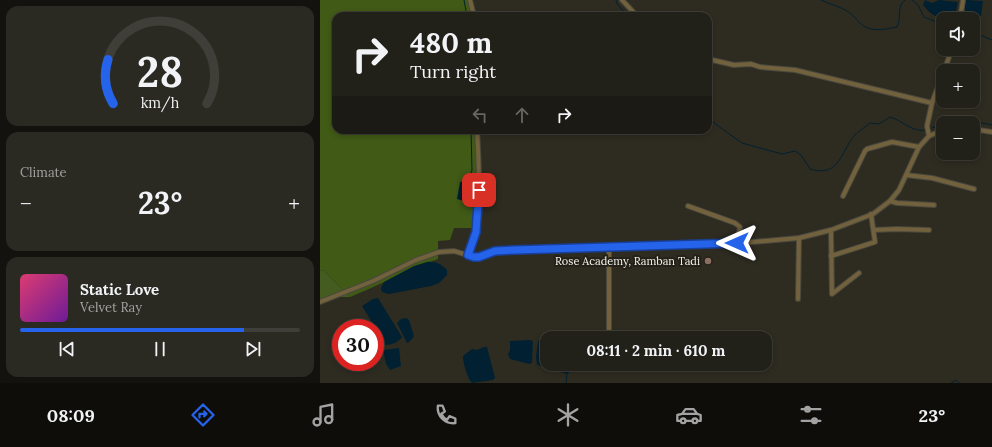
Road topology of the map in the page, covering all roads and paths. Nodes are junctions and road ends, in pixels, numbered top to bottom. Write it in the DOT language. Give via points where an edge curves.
graph roads {
  1 [pos="470,0"];
  2 [pos="622,0"];
  3 [pos="963,0"];
  4 [pos="473,12"];
  5 [pos="633,12"];
  6 [pos="961,12"];
  7 [pos="712,60"];
  8 [pos="936,92"];
  9 [pos="932,103"];
  10 [pos="980,130"];
  11 [pos="936,132"];
  12 [pos="992,132"];
  13 [pos="477,134"];
  14 [pos="929,134"];
  15 [pos="919,147"];
  16 [pos="906,175"];
  17 [pos="974,189"];
  18 [pos="843,196"];
  19 [pos="890,201"];
  20 [pos="688,206"];
  21 [pos="934,206"];
  22 [pos="871,214"];
  23 [pos="831,230"];
  24 [pos="874,230"];
  25 [pos="929,230"];
  26 [pos="799,238"];
  27 [pos="737,243"];
  28 [pos="609,246"];
  29 [pos="468,255"];
  30 [pos="831,256"];
  31 [pos="858,273"];
  32 [pos="798,299"];
  33 [pos="320,302"];
  34 [pos="609,331"];
  1 -- 4 [label="street"];
  2 -- 5 [label="street"];
  3 -- 6 [label="street"];
  7 -- 9 [label="street" via="734,65 751,64 795,70"];
  8 -- 9 [label="street"];
  9 -- 14 [label="street" via="927,126"];
  10 -- 12 [label="street"];
  11 -- 14 [label="street"];
  13 -- 29 [label="street" via="479,197 476,232"];
  14 -- 15 [label="street"];
  15 -- 16 [label="street"];
  15 -- 18 [label="street" via="892,142 867,149"];
  16 -- 17 [label="street" via="932,178"];
  16 -- 19 [label="street"];
  19 -- 21 [label="street"];
  19 -- 22 [label="street"];
  20 -- 27 [label="street" via="735,223 740,227"];
  22 -- 23 [label="street"];
  22 -- 24 [label="street"];
  23 -- 26 [label="street"];
  23 -- 30 [label="street"];
  24 -- 25 [label="street"];
  24 -- 30 [label="street" via="875,242"];
  26 -- 27 [label="street"];
  26 -- 32 [label="street"];
  27 -- 28 [label="street"];
  28 -- 29 [label="street" via="495,251 474,257"];
  28 -- 34 [label="street"];
  29 -- 33 [label="street" via="448,251 432,254"];
  30 -- 31 [label="street" via="832,294"];
}
